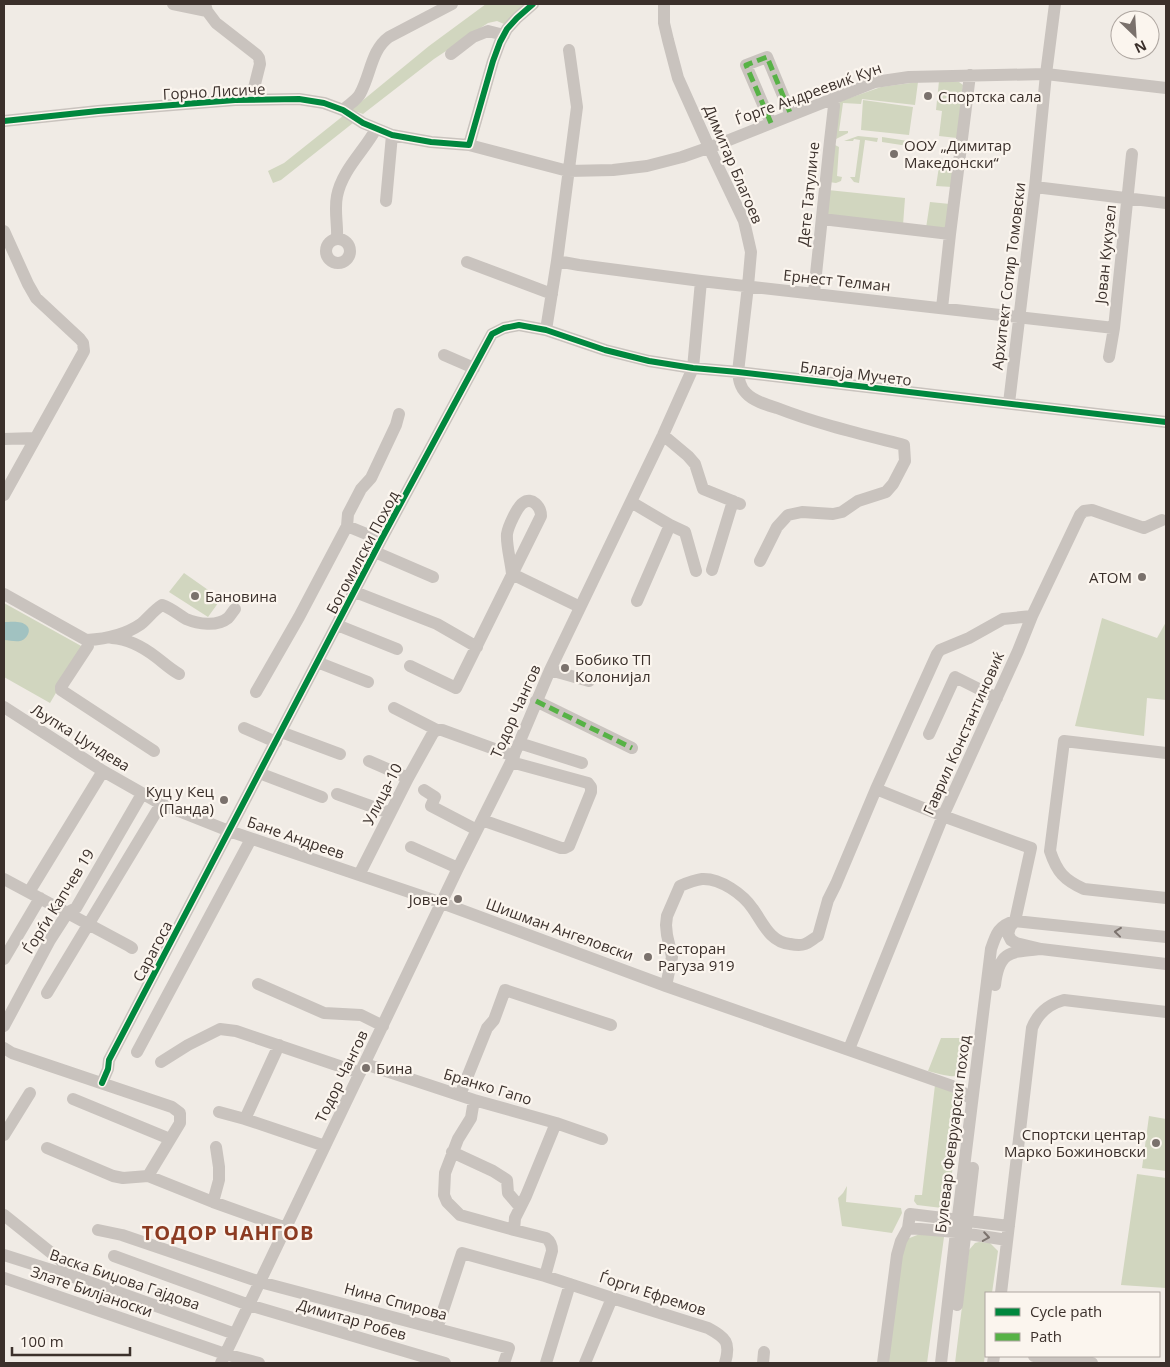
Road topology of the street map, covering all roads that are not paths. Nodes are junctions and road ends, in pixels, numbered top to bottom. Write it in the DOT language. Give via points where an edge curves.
graph roads {
  1 [pos="173,4"];
  2 [pos="452,4"];
  3 [pos="534,4"];
  4 [pos="664,4"];
  5 [pos="1055,4"];
  6 [pos="206,7"];
  7 [pos="504,34"];
  8 [pos="569,50"];
  9 [pos="451,54"];
  10 [pos="1046,74"];
  11 [pos="970,75"];
  12 [pos="1166,88"];
  13 [pos="833,98"];
  14 [pos="252,100"];
  15 [pos="343,110"];
  16 [pos="791,115"];
  17 [pos="4,121"];
  18 [pos="770,123"];
  19 [pos="376,129"];
  20 [pos="392,135"];
  21 [pos="469,145"];
  22 [pos="709,148"];
  23 [pos="1132,154"];
  24 [pos="568,171"];
  25 [pos="1035,187"];
  26 [pos="1127,198"];
  27 [pos="386,201"];
  28 [pos="1166,203"];
  29 [pos="822,219"];
  30 [pos="4,231"];
  31 [pos="950,234"];
  32 [pos="337,239"];
  33 [pos="8,252"];
  34 [pos="557,261"];
  35 [pos="467,262"];
  36 [pos="701,281"];
  37 [pos="748,286"];
  38 [pos="814,293"];
  39 [pos="552,294"];
  40 [pos="942,308"];
  41 [pos="1019,317"];
  42 [pos="1114,328"];
  43 [pos="546,330"];
  44 [pos="444,355"];
  45 [pos="1109,357"];
  46 [pos="474,368"];
  47 [pos="693,368"];
  48 [pos="738,372"];
  49 [pos="1009,403"];
  50 [pos="399,414"];
  51 [pos="1166,422"];
  52 [pos="663,435"];
  53 [pos="35,438"];
  54 [pos="4,439"];
  55 [pos="4,495"];
  56 [pos="631,502"];
  57 [pos="1165,518"];
  58 [pos="670,525"];
  59 [pos="347,526"];
  60 [pos="381,540"];
  61 [pos="375,552"];
  62 [pos="760,561"];
  63 [pos="712,570"];
  64 [pos="696,572"];
  65 [pos="512,574"];
  66 [pos="433,576"];
  67 [pos="354,592"];
  68 [pos="4,594"];
  69 [pos="637,600"];
  70 [pos="580,607"];
  71 [pos="235,608"];
  72 [pos="1032,616"];
  73 [pos="337,625"];
  74 [pos="107,638"];
  75 [pos="87,640"];
  76 [pos="477,647"];
  77 [pos="397,649"];
  78 [pos="318,662"];
  79 [pos="410,666"];
  80 [pos="550,670"];
  81 [pos="179,674"];
  82 [pos="589,681"];
  83 [pos="368,682"];
  84 [pos="256,692"];
  85 [pos="997,698"];
  86 [pos="536,701"];
  87 [pos="4,707"];
  88 [pos="394,708"];
  89 [pos="244,728"];
  90 [pos="436,730"];
  91 [pos="929,734"];
  92 [pos="278,737"];
  93 [pos="519,743"];
  94 [pos="632,748"];
  95 [pos="154,751"];
  96 [pos="1166,752"];
  97 [pos="340,754"];
  98 [pos="512,759"];
  99 [pos="369,761"];
  100 [pos="582,763"];
  101 [pos="103,771"];
  102 [pos="259,773"];
  103 [pos="408,778"];
  104 [pos="876,789"];
  105 [pos="424,790"];
  106 [pos="142,794"];
  107 [pos="337,794"];
  108 [pos="322,797"];
  109 [pos="161,804"];
  110 [pos="390,813"];
  111 [pos="943,816"];
  112 [pos="480,825"];
  113 [pos="229,831"];
  114 [pos="251,839"];
  115 [pos="411,847"];
  116 [pos="458,868"];
  117 [pos="359,875"];
  118 [pos="4,879"];
  119 [pos="34,895"];
  120 [pos="1166,898"];
  121 [pos="442,903"];
  122 [pos="68,912"];
  123 [pos="1015,921"];
  124 [pos="88,924"];
  125 [pos="1166,937"];
  126 [pos="132,948"];
  127 [pos="1041,949"];
  128 [pos="4,959"];
  129 [pos="1166,964"];
  130 [pos="258,984"];
  131 [pos="666,986"];
  132 [pos="47,993"];
  133 [pos="1166,1012"];
  134 [pos="611,1024"];
  135 [pos="4,1026"];
  136 [pos="383,1026"];
  137 [pos="279,1045"];
  138 [pos="4,1048"];
  139 [pos="849,1049"];
  140 [pos="137,1052"];
  141 [pos="161,1062"];
  142 [pos="362,1068"];
  143 [pos="976,1076"];
  144 [pos="102,1083"];
  145 [pos="952,1086"];
  146 [pos="30,1094"];
  147 [pos="460,1095"];
  148 [pos="73,1099"];
  149 [pos="474,1100"];
  150 [pos="972,1100"];
  151 [pos="218,1112"];
  152 [pos="246,1119"];
  153 [pos="556,1123"];
  154 [pos="4,1135"];
  155 [pos="170,1139"];
  156 [pos="602,1139"];
  157 [pos="326,1146"];
  158 [pos="216,1147"];
  159 [pos="48,1148"];
  160 [pos="452,1152"];
  161 [pos="148,1176"];
  162 [pos="213,1202"];
  163 [pos="520,1207"];
  164 [pos="4,1215"];
  165 [pos="1009,1226"];
  166 [pos="961,1227"];
  167 [pos="286,1228"];
  168 [pos="908,1228"];
  169 [pos="98,1230"];
  170 [pos="514,1230"];
  171 [pos="1007,1240"];
  172 [pos="4,1255"];
  173 [pos="114,1256"];
  174 [pos="545,1276"];
  175 [pos="4,1278"];
  176 [pos="86,1281"];
  177 [pos="260,1282"];
  178 [pos="570,1284"];
  179 [pos="1001,1292"];
  180 [pos="612,1298"];
  181 [pos="249,1306"];
  182 [pos="437,1329"];
  183 [pos="235,1334"];
  184 [pos="1042,1357"];
  185 [pos="223,1359"];
  186 [pos="259,1363"];
  187 [pos="445,1363"];
  188 [pos="504,1363"];
  189 [pos="546,1363"];
  190 [pos="585,1363"];
  191 [pos="725,1363"];
  192 [pos="883,1363"];
  193 [pos="941,1363"];
  194 [pos="950,1363"];
  195 [pos="1092,1363"];
  1 -- 6 [label="street"];
  2 -- 15 [label="street" via="382,42 359,96"];
  3 -- 7 [label="street"];
  4 -- 22 [label="street, Димитар Благоев" via="664,23 678,78"];
  5 -- 10 [label="street, Архитект Сотир Томовски"];
  6 -- 14 [label="street" via="216,23 259,58"];
  7 -- 9 [label="street" via="488,31 473,37"];
  7 -- 21 [label="street"];
  8 -- 24 [label="street" via="577,107"];
  10 -- 11 [label="street, Ѓорге Андреевиќ Кун"];
  10 -- 12 [label="street, Ѓорге Андреевиќ Кун"];
  10 -- 25 [label="street, Архитект Сотир Томовски"];
  11 -- 13 [label="street, Ѓорге Андреевиќ Кун" via="891,79"];
  11 -- 31 [label="street"];
  13 -- 16 [label="street, Ѓорге Андреевиќ Кун"];
  13 -- 29 [label="street, Дете Татуличе"];
  14 -- 15 [label="street, Горно Лисиче" via="300,99"];
  14 -- 17 [label="street, Горно Лисиче"];
  15 -- 19 [label="street, Горно Лисиче"];
  16 -- 18 [label="street, Ѓорге Андреевиќ Кун"];
  16 -- 18 [label="street" via="767,57 746,65"];
  18 -- 22 [label="street, Ѓорге Андреевиќ Кун"];
  19 -- 20 [label="street, Горно Лисиче"];
  19 -- 32 [label="street" via="342,179 336,204"];
  20 -- 21 [label="street, Горно Лисиче"];
  20 -- 27 [label="street"];
  21 -- 24 [label="street, Ѓорге Андреевиќ Кун"];
  22 -- 24 [label="street, Ѓорге Андреевиќ Кун" via="647,166"];
  22 -- 37 [label="street, Димитар Благоев" via="744,221 750,252"];
  23 -- 26 [label="street, Јован Кукузел"];
  24 -- 34 [label="street"];
  25 -- 26 [label="street"];
  25 -- 41 [label="street, Архитект Сотир Томовски"];
  26 -- 28 [label="street"];
  26 -- 42 [label="street, Јован Кукузел"];
  29 -- 31 [label="street"];
  29 -- 38 [label="street, Дете Татуличе"];
  30 -- 33 [label="street"];
  31 -- 40 [label="street"];
  33 -- 53 [label="street" via="36,298 83,343 84,352"];
  34 -- 36 [label="street, Ернест Телман"];
  34 -- 39 [label="street"];
  35 -- 39 [label="street"];
  36 -- 37 [label="street, Ернест Телман"];
  36 -- 47 [label="street, Тодор Чангов"];
  37 -- 38 [label="street, Ернест Телман"];
  37 -- 48 [label="street, Димитар Благоев"];
  38 -- 40 [label="street, Ернест Телман"];
  39 -- 43 [label="street"];
  40 -- 41 [label="street, Ернест Телман"];
  41 -- 42 [label="street, Ернест Телман"];
  41 -- 49 [label="street, Архитект Сотир Томовски"];
  42 -- 45 [label="street, Јован Кукузел"];
  43 -- 46 [label="street, Богомилски Поход" via="519,325 492,334"];
  43 -- 47 [label="street, Благоја Мучето" via="605,350"];
  44 -- 46 [label="street"];
  46 -- 60 [label="street, Богомилски Поход"];
  47 -- 48 [label="street, Благоја Мучето"];
  47 -- 52 [label="street, Тодор Чангов"];
  48 -- 49 [label="street, Благоја Мучето"];
  48 -- 62 [label="street" via="743,390 760,402 816,422 904,446 905,461 886,492 858,501 842,512 802,512 788,516 777,527"];
  49 -- 51 [label="street, Благоја Мучето"];
  50 -- 59 [label="street" via="371,478 361,489 348,514"];
  52 -- 56 [label="street, Тодор Чангов"];
  52 -- 63 [label="street" via="694,464 704,492 736,502"];
  53 -- 54 [label="street"];
  53 -- 55 [label="street"];
  56 -- 58 [label="street"];
  56 -- 70 [label="street, Тодор Чангов"];
  57 -- 72 [label="street, Гаврил Константиновиќ" via="1144,528 1092,510 1084,511"];
  58 -- 64 [label="street" via="685,532"];
  58 -- 69 [label="street"];
  59 -- 60 [label="street"];
  59 -- 84 [label="street"];
  60 -- 61 [label="street, Богомилски Поход"];
  61 -- 66 [label="street"];
  61 -- 67 [label="street, Богомилски Поход"];
  65 -- 65 [label="street" via="541,516 539,507 531,501 522,503 507,533"];
  65 -- 70 [label="street"];
  65 -- 76 [label="street"];
  67 -- 73 [label="street, Богомилски Поход"];
  67 -- 76 [label="street, Богомилски Поход" via="437,624"];
  68 -- 75 [label="street"];
  70 -- 80 [label="street, Тодор Чангов"];
  71 -- 74 [label="street" via="227,618 208,624 188,620 162,605 140,624"];
  72 -- 85 [label="street, Гаврил Константиновиќ"];
  72 -- 104 [label="street" via="1003,619 940,650"];
  73 -- 77 [label="street, Богомилски Поход"];
  73 -- 78 [label="street, Богомилски Поход"];
  74 -- 75 [label="street"];
  74 -- 81 [label="street" via="133,643"];
  75 -- 95 [label="street, Љупка Џундева" via="88,646 61,690"];
  76 -- 79 [label="street" via="456,688"];
  78 -- 83 [label="street"];
  78 -- 92 [label="street, Богомилски Поход"];
  80 -- 82 [label="street"];
  80 -- 86 [label="street, Тодор Чангов"];
  85 -- 91 [label="street" via="955,677"];
  85 -- 111 [label="street, Гаврил Константиновиќ"];
  86 -- 93 [label="street, Тодор Чангов"];
  86 -- 94 [label="street"];
  87 -- 101 [label="street, Љупка Џундева"];
  88 -- 90 [label="street"];
  89 -- 92 [label="street"];
  90 -- 98 [label="street"];
  90 -- 103 [label="street, Улица-10"];
  92 -- 97 [label="street"];
  92 -- 102 [label="street, Богомилски Поход"];
  93 -- 98 [label="street, Тодор Чангов"];
  93 -- 100 [label="street"];
  96 -- 120 [label="street" via="1064,741 1050,851 1067,880 1084,889"];
  98 -- 112 [label="street, Тодор Чангов"];
  98 -- 112 [label="street" via="588,783 591,787 569,846 561,848"];
  99 -- 103 [label="street"];
  101 -- 106 [label="street, Љупка Џундева"];
  101 -- 119 [label="street"];
  102 -- 108 [label="street"];
  102 -- 113 [label="street, Богомилски Поход"];
  103 -- 110 [label="street, Улица-10"];
  104 -- 111 [label="street"];
  104 -- 131 [label="street" via="828,900 818,936 806,944 784,944 771,935 745,899 732,888 704,879 692,881 680,886 668,916 666,925 672,957"];
  105 -- 112 [label="street" via="435,796 431,806"];
  106 -- 109 [label="street, Бане Андреев"];
  106 -- 122 [label="street, Ѓорѓи Капчев 19" via="76,908"];
  107 -- 110 [label="street"];
  109 -- 113 [label="street, Бане Андреев"];
  109 -- 124 [label="street"];
  110 -- 117 [label="street, Улица-10"];
  111 -- 123 [label="street" via="1031,848"];
  111 -- 139 [label="street, Гаврил Константиновиќ"];
  112 -- 116 [label="street, Тодор Чангов"];
  113 -- 114 [label="street, Бане Андреев"];
  113 -- 144 [label="street, Сарагоса" via="109,1060"];
  114 -- 117 [label="street, Бане Андреев"];
  114 -- 140 [label="street"];
  115 -- 116 [label="street"];
  116 -- 121 [label="street, Тодор Чангов"];
  117 -- 121 [label="street, Бане Андреев"];
  118 -- 119 [label="street"];
  119 -- 122 [label="street"];
  119 -- 128 [label="street"];
  121 -- 131 [label="street, Шишман Ангеловски"];
  121 -- 136 [label="street, Тодор Чангов"];
  122 -- 124 [label="street"];
  122 -- 135 [label="street, Ѓорѓи Капчев 19"];
  125 -- 123 [label="street, one-way"];
  123 -- 127 [label="street" via="1008,934 1011,940"];
  123 -- 143 [label="street, Булевар Февруарски поход" via="1000,930 991,949"];
  124 -- 126 [label="street"];
  124 -- 132 [label="street"];
  127 -- 129 [label="street"];
  127 -- 166 [label="street, Булевар Февруарски поход" via="1010,953 996,972"];
  130 -- 136 [label="street" via="324,1013 361,1015"];
  131 -- 139 [label="street"];
  133 -- 165 [label="street" via="1064,1000 1052,1004 1038,1016 1032,1028"];
  134 -- 147 [label="street" via="505,990"];
  136 -- 142 [label="street, Тодор Чангов"];
  137 -- 141 [label="street, Бранко Гапо" via="236,1030 220,1029"];
  137 -- 142 [label="street, Бранко Гапо"];
  137 -- 152 [label="street"];
  138 -- 144 [label="street"];
  139 -- 145 [label="street"];
  142 -- 147 [label="street, Бранко Гапо"];
  142 -- 157 [label="street, Тодор Чангов"];
  143 -- 145 [label="street"];
  143 -- 150 [label="street, Булевар Февруарски поход"];
  144 -- 155 [label="street" via="172,1107 180,1113 180,1123"];
  145 -- 150 [label="street"];
  146 -- 154 [label="street"];
  147 -- 149 [label="street, Бранко Гапо"];
  148 -- 155 [label="street"];
  149 -- 153 [label="street, Бранко Гапо"];
  149 -- 160 [label="street" via="471,1118"];
  150 -- 166 [label="street, Булевар Февруарски поход"];
  151 -- 152 [label="street, Тодор Чангов"];
  152 -- 157 [label="street, Тодор Чангов"];
  153 -- 156 [label="street, Бранко Гапо"];
  153 -- 163 [label="street"];
  155 -- 161 [label="street"];
  157 -- 167 [label="street, Тодор Чангов"];
  158 -- 162 [label="street" via="219,1180"];
  159 -- 161 [label="street" via="113,1176"];
  160 -- 163 [label="street" via="507,1180 508,1193"];
  160 -- 170 [label="street" via="444,1180 447,1202 460,1215"];
  161 -- 162 [label="street"];
  162 -- 167 [label="street"];
  163 -- 170 [label="street"];
  164 -- 176 [label="street, Злате Билјаноски"];
  165 -- 166 [label="street"];
  165 -- 171 [label="street"];
  166 -- 168 [label="street"];
  166 -- 168 [label="street" via="910,1214"];
  166 -- 171 [label="street, one-way"];
  166 -- 193 [label="street, Булевар Февруарски поход"];
  166 -- 194 [label="street, Булевар Февруарски поход"];
  167 -- 177 [label="street, Тодор Чангов"];
  168 -- 192 [label="street" via="897,1255"];
  169 -- 177 [label="street, Нина Спирова" via="122,1235"];
  170 -- 174 [label="street" via="550,1241 552,1250"];
  171 -- 179 [label="street"];
  172 -- 176 [label="street, Васка Биџова Гајдова"];
  173 -- 181 [label="street, Димитар Робев"];
  174 -- 178 [label="street, Ѓорги Ефремов"];
  174 -- 182 [label="street, Ѓорги Ефремов" via="462,1253"];
  175 -- 185 [label="street, Злате Билјаноски"];
  176 -- 183 [label="street, Васка Биџова Гајдова"];
  177 -- 181 [label="street, Тодор Чангов"];
  177 -- 182 [label="street, Нина Спирова"];
  178 -- 180 [label="street, Ѓорги Ефремов"];
  178 -- 189 [label="street"];
  180 -- 190 [label="street"];
  180 -- 191 [label="street, Ѓорги Ефремов" via="721,1335 728,1348"];
  181 -- 183 [label="street, Тодор Чангов"];
  181 -- 187 [label="street, Димитар Робев"];
  182 -- 188 [label="street, Нина Спирова" via="509,1348"];
  183 -- 185 [label="street, Тодор Чангов"];
  184 -- 195 [label="street"];
  185 -- 186 [label="street, Злате Билјаноски"];
}
